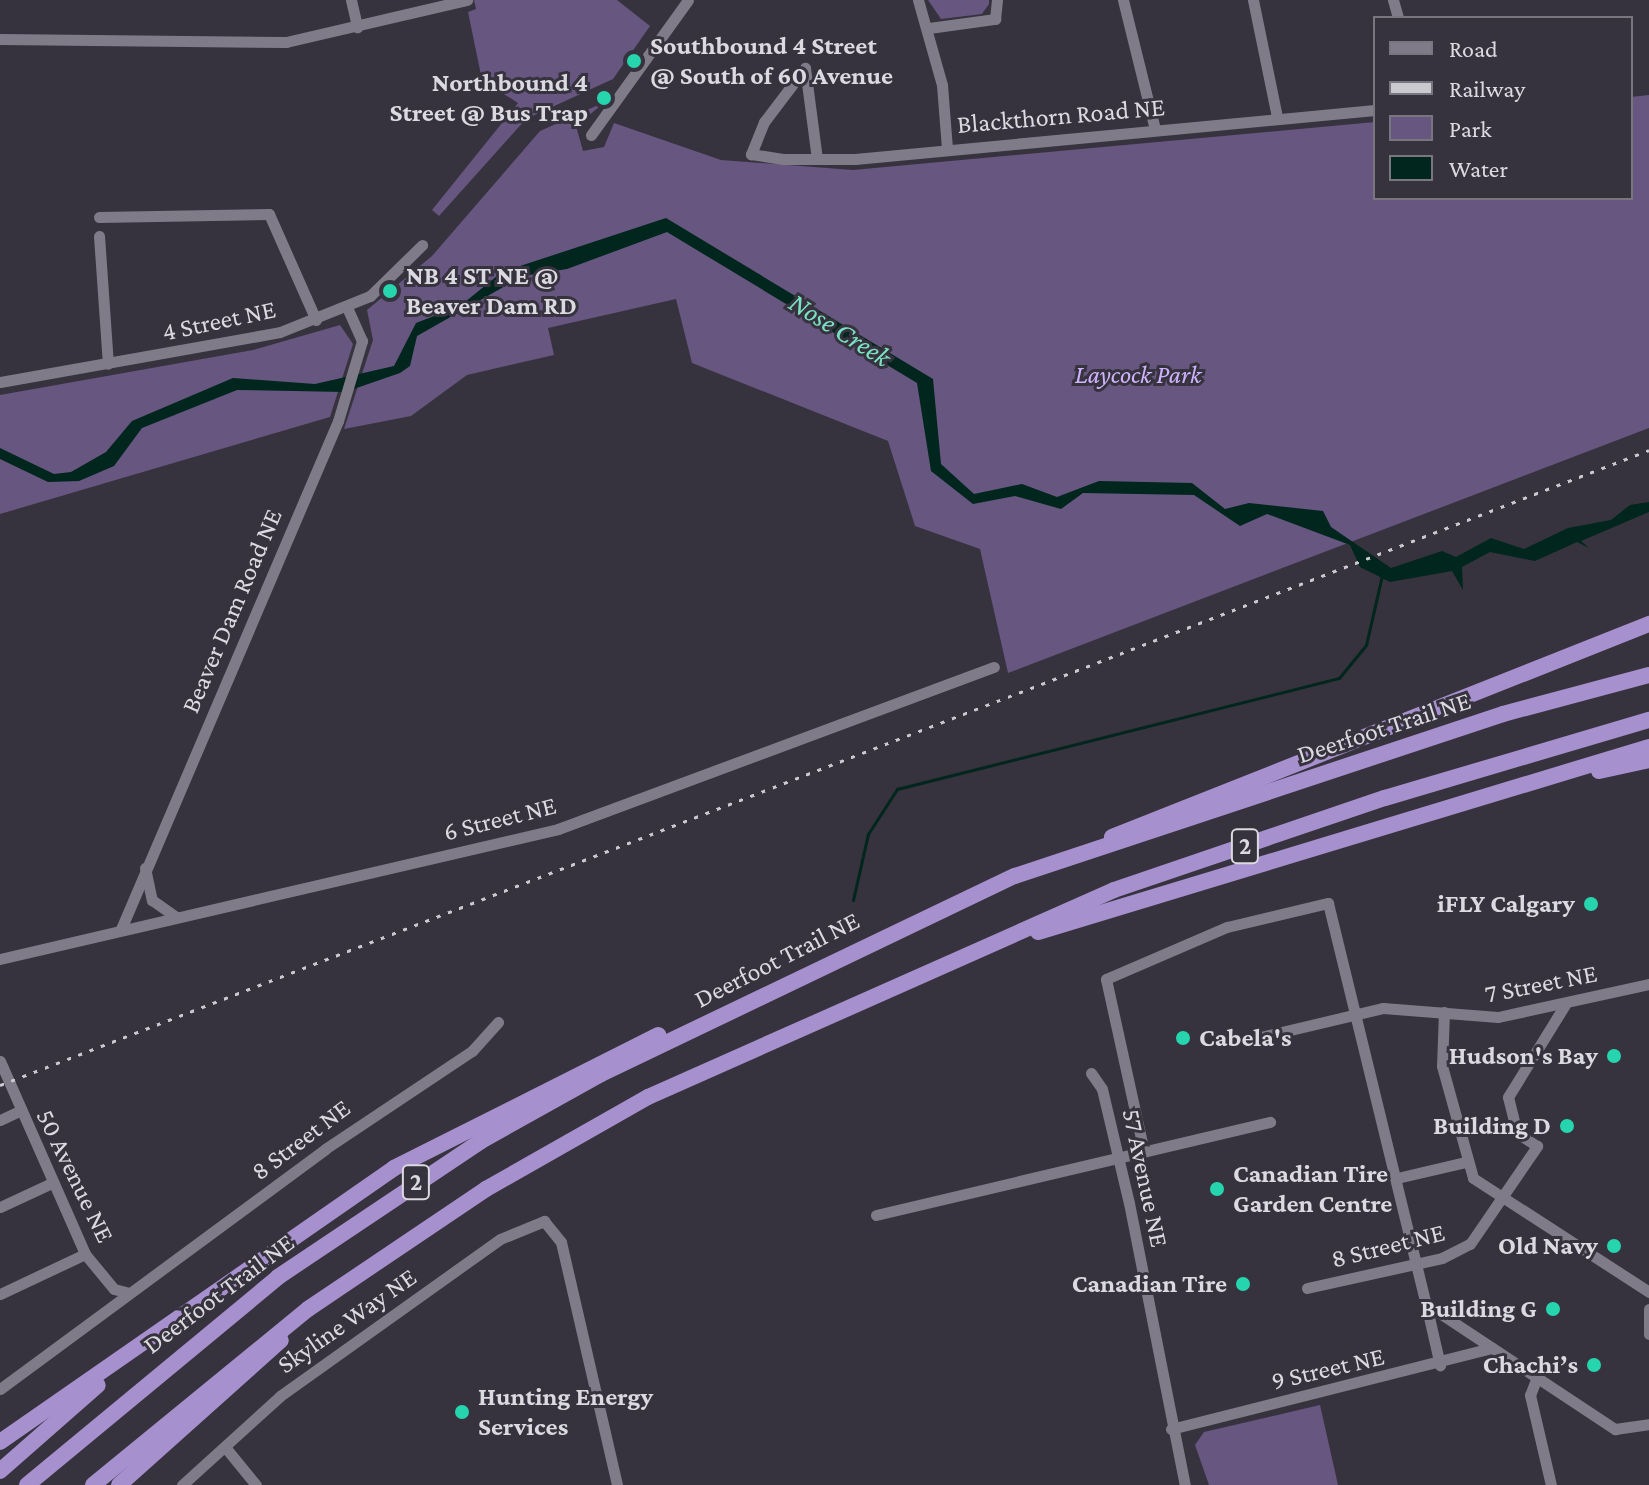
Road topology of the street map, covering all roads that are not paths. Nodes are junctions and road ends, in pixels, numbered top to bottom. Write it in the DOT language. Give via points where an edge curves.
graph roads {
  1 [pos="351,0"];
  2 [pos="467,0"];
  3 [pos="688,0"];
  4 [pos="918,0"];
  5 [pos="997,0"];
  6 [pos="1123,0"];
  7 [pos="1253,0"];
  8 [pos="357,27"];
  9 [pos="929,28"];
  10 [pos="0,39"];
  11 [pos="1373,110"];
  12 [pos="1277,117"];
  13 [pos="1155,129"];
  14 [pos="591,135"];
  15 [pos="947,149"];
  16 [pos="817,159"];
  17 [pos="99,217"];
  18 [pos="99,236"];
  19 [pos="422,245"];
  20 [pos="347,307"];
  21 [pos="316,320"];
  22 [pos="108,364"];
  23 [pos="0,382"];
  24 [pos="1649,617"];
  25 [pos="1649,624"];
  26 [pos="1604,643"];
  27 [pos="994,667"];
  28 [pos="1649,675"];
  29 [pos="1649,720"];
  30 [pos="1649,747"];
  31 [pos="1649,760"];
  32 [pos="1423,812"];
  33 [pos="1106,845"];
  34 [pos="145,867"];
  35 [pos="176,917"];
  36 [pos="121,929"];
  37 [pos="0,959"];
  38 [pos="818,968"];
  39 [pos="1649,984"];
  40 [pos="851,1001"];
  41 [pos="1566,1003"];
  42 [pos="1444,1012"];
  43 [pos="1358,1014"];
  44 [pos="498,1022"];
  45 [pos="1252,1039"];
  46 [pos="0,1061"];
  47 [pos="1091,1073"];
  48 [pos="19,1111"];
  49 [pos="0,1120"];
  50 [pos="1270,1122"];
  51 [pos="1144,1152"];
  52 [pos="1119,1158"];
  53 [pos="1466,1162"];
  54 [pos="1397,1178"];
  55 [pos="52,1183"];
  56 [pos="1505,1201"];
  57 [pos="0,1207"];
  58 [pos="876,1215"];
  59 [pos="301,1226"];
  60 [pos="85,1254"];
  61 [pos="1416,1264"];
  62 [pos="1307,1288"];
  63 [pos="1649,1292"];
  64 [pos="129,1293"];
  65 [pos="0,1294"];
  66 [pos="1426,1304"];
  67 [pos="308,1309"];
  68 [pos="1649,1309"];
  69 [pos="1649,1334"];
  70 [pos="1492,1348"];
  71 [pos="1440,1365"];
  72 [pos="1537,1377"];
  73 [pos="0,1389"];
  74 [pos="1649,1424"];
  75 [pos="1171,1429"];
  76 [pos="0,1442"];
  77 [pos="225,1447"];
  78 [pos="0,1471"];
  79 [pos="27,1485"];
  80 [pos="93,1485"];
  81 [pos="119,1485"];
  82 [pos="182,1485"];
  83 [pos="256,1485"];
  84 [pos="617,1485"];
  85 [pos="1185,1485"];
  86 [pos="1551,1485"];
  1 -- 8 [label="street"];
  2 -- 8 [label="street"];
  3 -- 14 [label="street"];
  4 -- 9 [label="street"];
  5 -- 9 [label="street" via="995,19"];
  6 -- 13 [label="street"];
  7 -- 12 [label="street"];
  8 -- 10 [label="street" via="286,42"];
  9 -- 15 [label="street"];
  11 -- 12 [label="street, Blackthorn Road NE"];
  12 -- 13 [label="street, Blackthorn Road NE"];
  13 -- 15 [label="street, Blackthorn Road NE"];
  15 -- 16 [label="street, Blackthorn Road NE"];
  16 -- 16 [label="street, Blackthorn Road NE" via="751,154 772,109 805,68"];
  17 -- 21 [label="street" via="269,214"];
  18 -- 22 [label="street"];
  19 -- 20 [label="street, 4 Street NE" via="382,287"];
  20 -- 21 [label="street, 4 Street NE"];
  20 -- 34 [label="street, Beaver Dam Road NE" via="362,332 338,421"];
  21 -- 22 [label="street, 4 Street NE" via="247,340"];
  22 -- 23 [label="street, 4 Street NE"];
  24 -- 26 [label="highway"];
  25 -- 26 [label="highway"];
  26 -- 33 [label="highway" via="1118,830"];
  27 -- 35 [label="street, 6 Street NE" via="558,829"];
  28 -- 33 [label="highway, Deerfoot Trail NE / 2" via="1503,714"];
  29 -- 40 [label="highway, 2" via="1385,798 1114,890"];
  30 -- 32 [label="highway"];
  31 -- 32 [label="highway"];
  32 -- 40 [label="highway" via="1029,935"];
  33 -- 38 [label="highway, Deerfoot Trail NE / 2" via="1015,876"];
  34 -- 35 [label="street" via="152,900"];
  34 -- 36 [label="street, Beaver Dam Road NE"];
  35 -- 36 [label="street, 6 Street NE"];
  36 -- 37 [label="street, 6 Street NE"];
  38 -- 59 [label="highway" via="555,1081"];
  38 -- 79 [label="highway, Deerfoot Trail NE / 2" via="601,1074 397,1194 212,1327"];
  39 -- 41 [label="street, 7 Street NE"];
  40 -- 67 [label="highway, 2" via="567,1141"];
  41 -- 42 [label="street, 7 Street NE" via="1485,1018"];
  41 -- 56 [label="street, 8 Street NE" via="1508,1097 1517,1133 1537,1146"];
  42 -- 43 [label="street, 7 Street NE" via="1397,1007"];
  42 -- 53 [label="street" via="1442,1066"];
  43 -- 45 [label="street, 7 Street NE"];
  43 -- 51 [label="street" via="1328,903 1227,927 1111,973 1106,979"];
  43 -- 54 [label="street"];
  44 -- 64 [label="street, 8 Street NE" via="472,1051"];
  46 -- 48 [label="street, 50 Avenue NE"];
  47 -- 52 [label="street, 57 Avenue NE" via="1102,1089"];
  48 -- 49 [label="street"];
  48 -- 55 [label="street, 50 Avenue NE"];
  50 -- 51 [label="street"];
  51 -- 52 [label="street"];
  52 -- 58 [label="street"];
  52 -- 75 [label="street, 57 Avenue NE"];
  53 -- 54 [label="street"];
  53 -- 56 [label="street" via="1480,1185"];
  54 -- 61 [label="street"];
  55 -- 57 [label="street"];
  55 -- 60 [label="street, 50 Avenue NE"];
  56 -- 61 [label="street, 8 Street NE" via="1464,1249"];
  56 -- 63 [label="street"];
  59 -- 76 [label="highway"];
  59 -- 78 [label="highway" via="122,1363"];
  60 -- 64 [label="street, 50 Avenue NE" via="114,1289"];
  60 -- 65 [label="street"];
  61 -- 62 [label="street, 8 Street NE"];
  61 -- 66 [label="street"];
  64 -- 73 [label="street, 8 Street NE" via="113,1312"];
  66 -- 70 [label="street"];
  66 -- 71 [label="street"];
  67 -- 80 [label="highway, 2"];
  67 -- 81 [label="highway" via="270,1353"];
  68 -- 69 [label="street"];
  70 -- 71 [label="street, 9 Street NE"];
  70 -- 72 [label="street"];
  71 -- 75 [label="street, 9 Street NE"];
  72 -- 74 [label="street" via="1615,1429"];
  72 -- 86 [label="street" via="1530,1395"];
  75 -- 85 [label="street, 57 Avenue NE"];
  77 -- 82 [label="street, Skyline Way NE"];
  77 -- 83 [label="street"];
  77 -- 84 [label="street, Skyline Way NE" via="280,1396 500,1239 544,1221 553,1227"];
}
